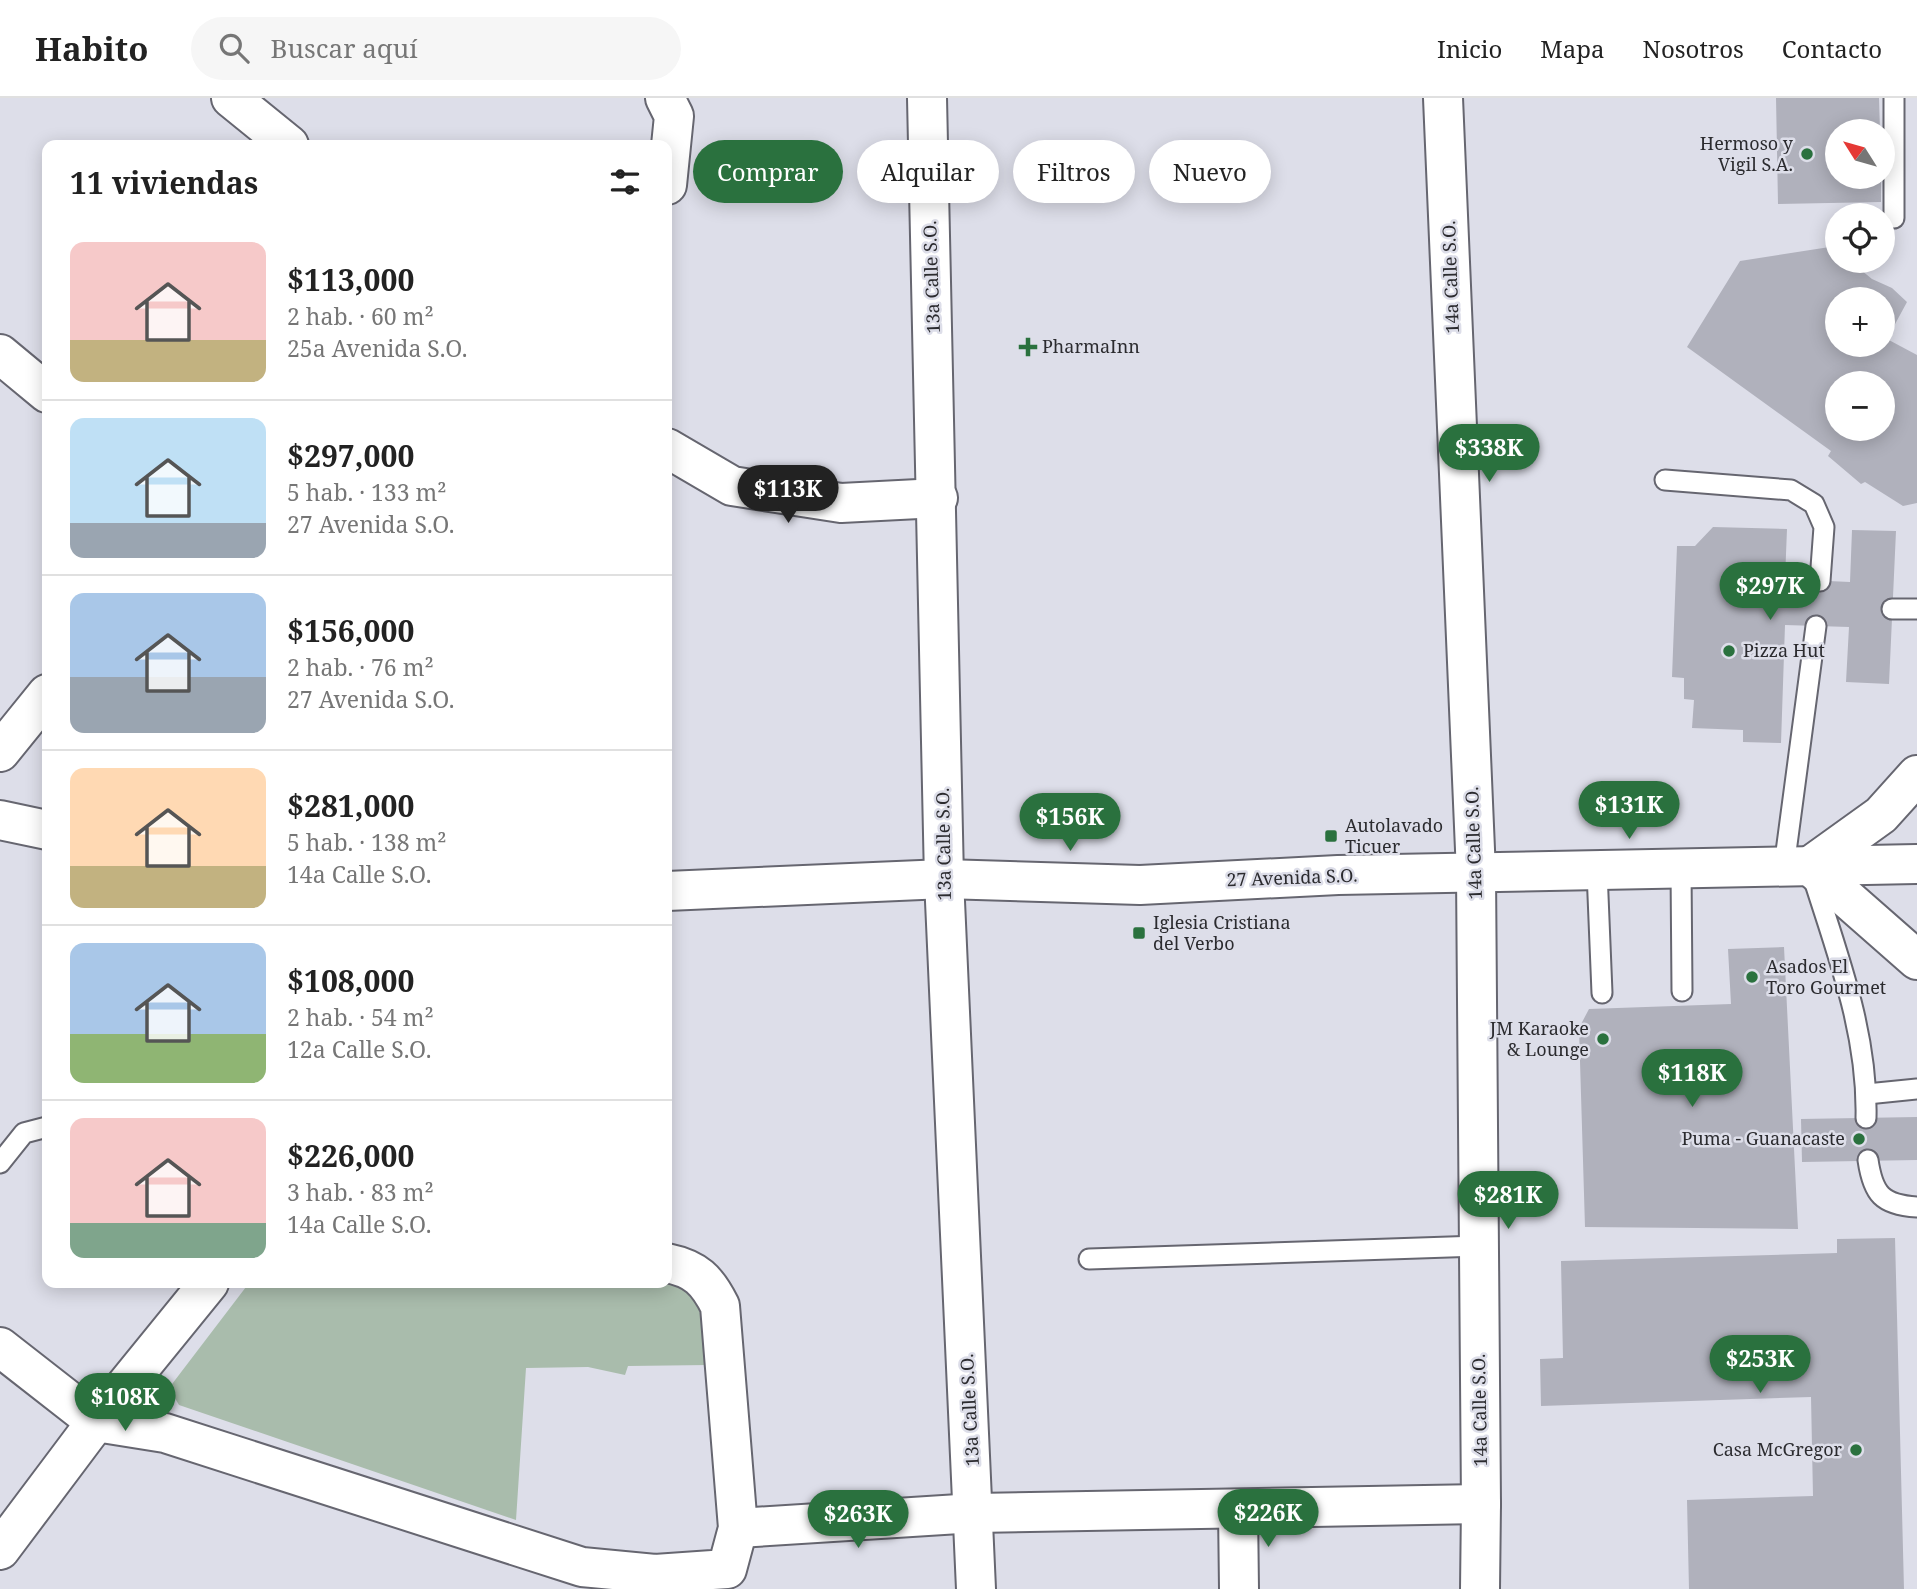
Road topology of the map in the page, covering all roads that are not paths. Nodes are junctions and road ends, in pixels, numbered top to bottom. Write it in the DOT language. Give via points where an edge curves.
graph roads {
  1 [pos="231,98"];
  2 [pos="665,98"];
  3 [pos="927,98"];
  4 [pos="1443,98"];
  5 [pos="1894,98"];
  6 [pos="283,140"];
  7 [pos="672,140"];
  8 [pos="1894,203"];
  9 [pos="0,354"];
  10 [pos="42,389"];
  11 [pos="672,451"];
  12 [pos="1665,480"];
  13 [pos="938,498"];
  14 [pos="1820,580"];
  15 [pos="1892,609"];
  16 [pos="1917,609"];
  17 [pos="1816,626"];
  18 [pos="42,700"];
  19 [pos="0,752"];
  20 [pos="1917,775"];
  21 [pos="0,820"];
  22 [pos="42,829"];
  23 [pos="1917,864"];
  24 [pos="1797,866"];
  25 [pos="1681,869"];
  26 [pos="1597,871"];
  27 [pos="1476,873"];
  28 [pos="944,879"];
  29 [pos="672,891"];
  30 [pos="1917,960"];
  31 [pos="1682,991"];
  32 [pos="1602,993"];
  33 [pos="1917,1088"];
  34 [pos="1867,1094"];
  35 [pos="1866,1118"];
  36 [pos="42,1128"];
  37 [pos="1868,1160"];
  38 [pos="0,1163"];
  39 [pos="1917,1207"];
  40 [pos="1479,1246"];
  41 [pos="1089,1259"];
  42 [pos="672,1264"];
  43 [pos="205,1288"];
  44 [pos="0,1347"];
  45 [pos="96,1422"];
  46 [pos="1481,1504"];
  47 [pos="1238,1509"];
  48 [pos="975,1513"];
  49 [pos="738,1528"];
  50 [pos="0,1550"];
  51 [pos="727,1579"];
  52 [pos="976,1589"];
  53 [pos="1239,1589"];
  54 [pos="1480,1589"];
  1 -- 6 [label="main road"];
  2 -- 7 [label="main road" via="674,116"];
  3 -- 13 [label="main road, 13a Calle S.O."];
  4 -- 27 [label="main road, 14a Calle S.O."];
  5 -- 8 [label="lane"];
  9 -- 10 [label="main road"];
  11 -- 13 [label="main road" via="732,486 841,503"];
  12 -- 14 [label="lane" via="1791,490 1815,504 1824,527"];
  13 -- 28 [label="main road, 13a Calle S.O."];
  15 -- 16 [label="lane"];
  17 -- 24 [label="lane"];
  18 -- 19 [label="main road"];
  20 -- 24 [label="main road" via="1881,815"];
  21 -- 22 [label="main road"];
  23 -- 24 [label="main road, 27 Avenida S.O."];
  24 -- 25 [label="main road, 27 Avenida S.O."];
  24 -- 30 [label="main road"];
  24 -- 34 [label="lane" via="1856,1014"];
  25 -- 26 [label="main road, 27 Avenida S.O."];
  25 -- 31 [label="lane"];
  26 -- 27 [label="main road, 27 Avenida S.O."];
  26 -- 32 [label="lane"];
  27 -- 28 [label="main road, 27 Avenida S.O." via="1140,885"];
  27 -- 40 [label="main road, 14a Calle S.O."];
  28 -- 29 [label="main road, 27 Avenida S.O."];
  28 -- 48 [label="main road, 13a Calle S.O."];
  33 -- 34 [label="lane"];
  34 -- 35 [label="lane"];
  36 -- 38 [label="lane" via="24,1133"];
  37 -- 39 [label="lane" via="1871,1183 1882,1198 1899,1206"];
  40 -- 41 [label="lane"];
  40 -- 46 [label="main road, 14a Calle S.O."];
  42 -- 49 [label="main road" via="708,1281 720,1306"];
  43 -- 45 [label="main road"];
  44 -- 45 [label="main road"];
  45 -- 50 [label="main road"];
  45 -- 51 [label="main road" via="164,1433 582,1567"];
  46 -- 47 [label="main road"];
  46 -- 54 [label="main road, 14a Calle S.O."];
  47 -- 48 [label="main road"];
  47 -- 53 [label="main road"];
  48 -- 49 [label="main road"];
  48 -- 52 [label="main road, 13a Calle S.O."];
  49 -- 51 [label="main road"];
}
